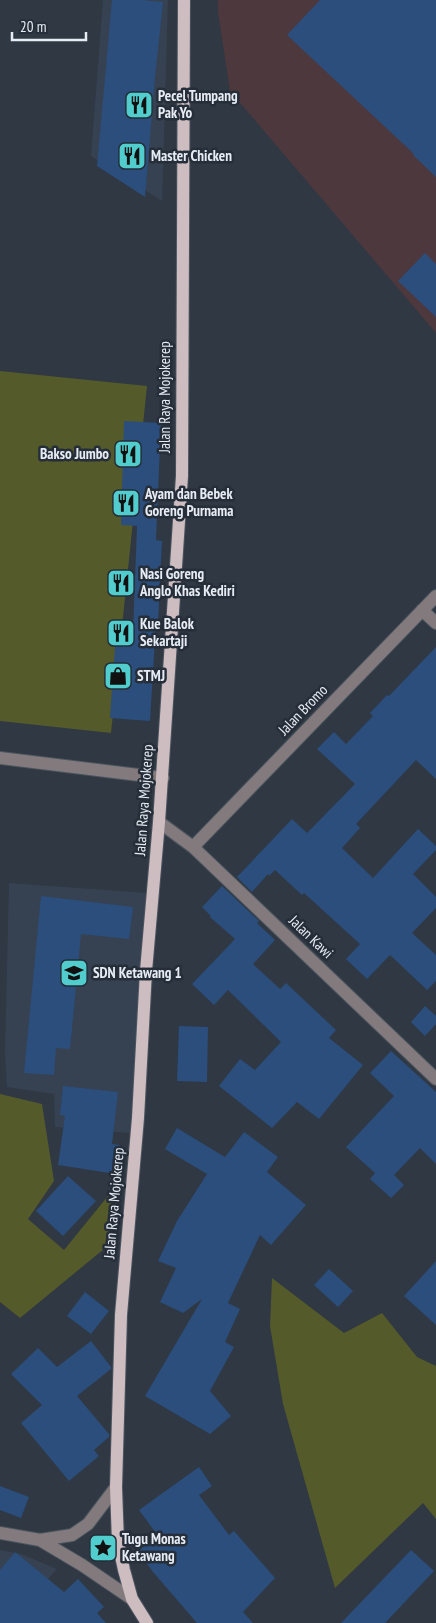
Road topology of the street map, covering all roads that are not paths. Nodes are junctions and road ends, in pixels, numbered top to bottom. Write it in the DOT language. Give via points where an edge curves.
graph roads {
  1 [pos="184,0"];
  2 [pos="436,596"];
  3 [pos="422,610"];
  4 [pos="436,623"];
  5 [pos="0,758"];
  6 [pos="163,778"];
  7 [pos="160,822"];
  8 [pos="193,847"];
  9 [pos="436,1079"];
  10 [pos="116,1486"];
  11 [pos="0,1533"];
  12 [pos="40,1540"];
  13 [pos="132,1600"];
  14 [pos="147,1623"];
  1 -- 6 [label="main road, Jalan Raya Mojokerep" via="182,476"];
  2 -- 3 [label="street, Jalan Bromo"];
  3 -- 4 [label="street"];
  3 -- 8 [label="street, Jalan Bromo"];
  5 -- 6 [label="street"];
  6 -- 7 [label="main road, Jalan Raya Mojokerep"];
  7 -- 8 [label="street, Jalan Kawi"];
  7 -- 10 [label="main road, Jalan Raya Mojokerep" via="121,1315"];
  8 -- 9 [label="street, Jalan Kawi"];
  10 -- 12 [label="street" via="88,1524 72,1535"];
  10 -- 13 [label="main road, Jalan Raya Mojokerep" via="118,1542"];
  11 -- 12 [label="street"];
  12 -- 13 [label="street"];
  13 -- 14 [label="main road, Jalan Raya Mojokerep"];
}
